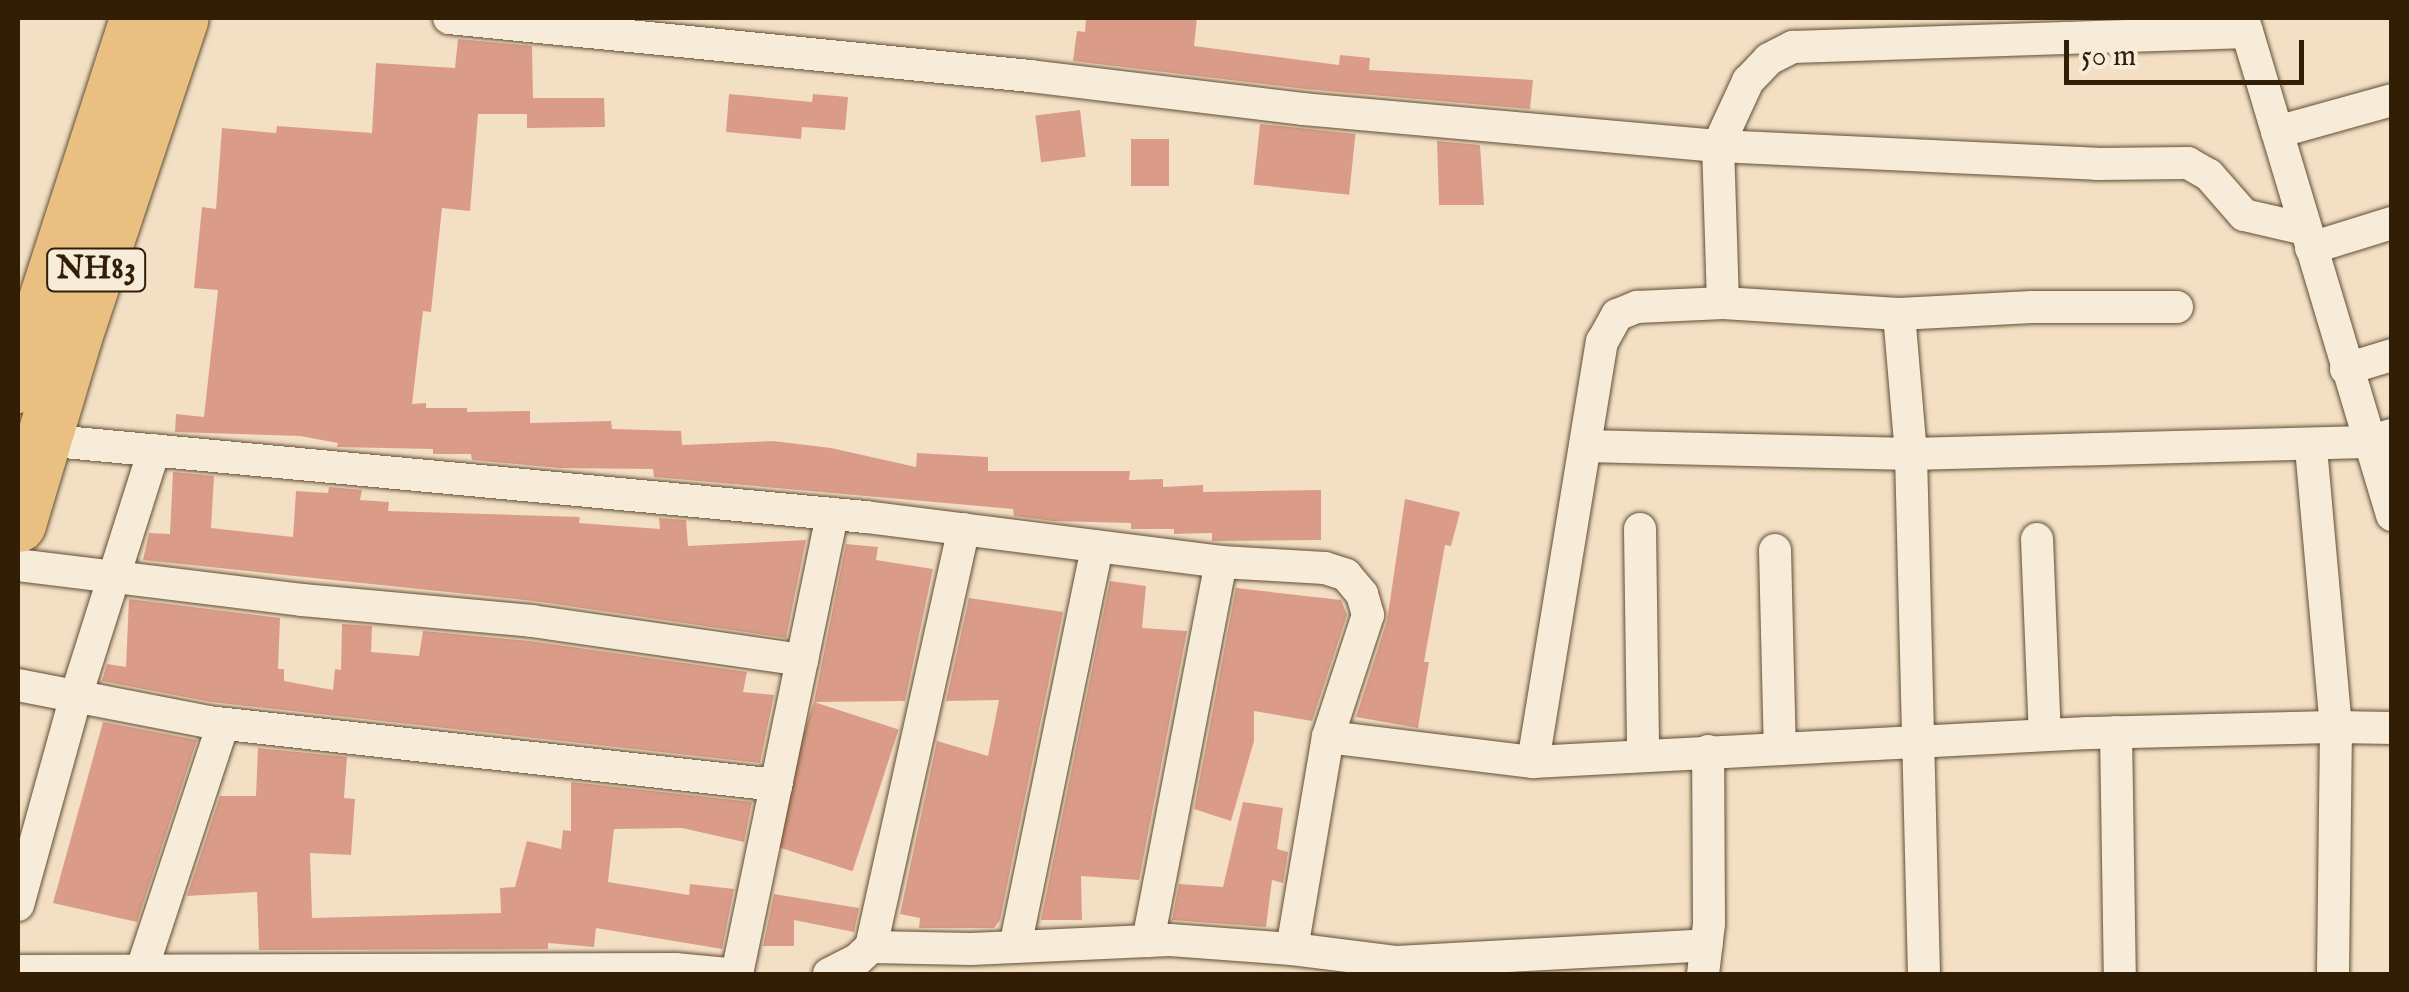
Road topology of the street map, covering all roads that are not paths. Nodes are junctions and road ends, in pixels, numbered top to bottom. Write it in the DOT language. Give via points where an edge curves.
graph roads {
  1 [pos="136,18"];
  2 [pos="181,18"];
  3 [pos="449,18"];
  4 [pos="2245,25"];
  5 [pos="2392,100"];
  6 [pos="2277,132"];
  7 [pos="1718,146"];
  8 [pos="2392,222"];
  9 [pos="2308,239"];
  10 [pos="1723,303"];
  11 [pos="2177,308"];
  12 [pos="1898,314"];
  13 [pos="2392,355"];
  14 [pos="2346,369"];
  15 [pos="18,385"];
  16 [pos="2379,438"];
  17 [pos="43,440"];
  18 [pos="1586,446"];
  19 [pos="154,450"];
  20 [pos="1911,454"];
  21 [pos="2312,459"];
  22 [pos="832,514"];
  23 [pos="2392,515"];
  24 [pos="18,524"];
  25 [pos="1640,529"];
  26 [pos="964,530"];
  27 [pos="2037,539"];
  28 [pos="1096,546"];
  29 [pos="1775,550"];
  30 [pos="1221,562"];
  31 [pos="18,564"];
  32 [pos="113,579"];
  33 [pos="802,660"];
  34 [pos="18,685"];
  35 [pos="76,696"];
  36 [pos="223,724"];
  37 [pos="2336,728"];
  38 [pos="2392,728"];
  39 [pos="2116,732"];
  40 [pos="2045,735"];
  41 [pos="1328,738"];
  42 [pos="1919,741"];
  43 [pos="1780,748"];
  44 [pos="1708,752"];
  45 [pos="1643,755"];
  46 [pos="1533,762"];
  47 [pos="778,785"];
  48 [pos="18,905"];
  49 [pos="1148,941"];
  50 [pos="871,947"];
  51 [pos="1014,947"];
  52 [pos="1292,949"];
  53 [pos="1705,960"];
  54 [pos="1396,968"];
  55 [pos="18,972"];
  56 [pos="142,972"];
  57 [pos="728,974"];
  58 [pos="737,974"];
  59 [pos="829,974"];
  60 [pos="1924,974"];
  61 [pos="2120,974"];
  62 [pos="2334,974"];
  1 -- 15 [label="highway, NH83"];
  2 -- 17 [label="highway, NH83"];
  3 -- 7 [label="street"];
  4 -- 6 [label="street"];
  4 -- 7 [label="street" via="1793,47 1748,81"];
  5 -- 6 [label="street"];
  6 -- 9 [label="street"];
  7 -- 9 [label="street" via="2188,163 2244,215"];
  7 -- 10 [label="street"];
  8 -- 9 [label="street"];
  9 -- 14 [label="street"];
  10 -- 12 [label="street"];
  10 -- 18 [label="street" via="1638,307 1617,315 1602,342"];
  11 -- 12 [label="street"];
  12 -- 20 [label="street"];
  13 -- 14 [label="street"];
  14 -- 16 [label="street"];
  16 -- 20 [label="street"];
  16 -- 23 [label="street"];
  17 -- 19 [label="street"];
  17 -- 24 [label="highway, NH83"];
  18 -- 20 [label="street"];
  18 -- 46 [label="street"];
  19 -- 22 [label="street"];
  19 -- 32 [label="street"];
  20 -- 42 [label="street"];
  21 -- 37 [label="street"];
  22 -- 26 [label="street"];
  22 -- 33 [label="street"];
  25 -- 45 [label="street"];
  26 -- 28 [label="street"];
  26 -- 50 [label="street"];
  27 -- 40 [label="street"];
  28 -- 30 [label="street"];
  28 -- 51 [label="street"];
  29 -- 43 [label="street"];
  30 -- 41 [label="street" via="1325,568 1346,575 1362,594 1368,616"];
  30 -- 49 [label="street"];
  31 -- 32 [label="street"];
  32 -- 33 [label="street" via="532,621"];
  32 -- 35 [label="street"];
  33 -- 47 [label="street"];
  34 -- 35 [label="street"];
  35 -- 36 [label="street"];
  35 -- 48 [label="street"];
  36 -- 47 [label="street"];
  36 -- 56 [label="street"];
  37 -- 38 [label="street"];
  37 -- 39 [label="street"];
  37 -- 62 [label="street"];
  39 -- 40 [label="street"];
  39 -- 61 [label="street"];
  40 -- 42 [label="street"];
  41 -- 46 [label="street"];
  41 -- 52 [label="street"];
  42 -- 43 [label="street"];
  42 -- 60 [label="street"];
  43 -- 44 [label="street"];
  44 -- 45 [label="street"];
  44 -- 53 [label="street"];
  45 -- 46 [label="street"];
  47 -- 58 [label="street"];
  49 -- 51 [label="street"];
  49 -- 52 [label="street"];
  50 -- 51 [label="street"];
  50 -- 59 [label="street"];
  52 -- 54 [label="street"];
  53 -- 54 [label="street"];
  55 -- 56 [label="street"];
  56 -- 57 [label="street" via="636,968"];
}
